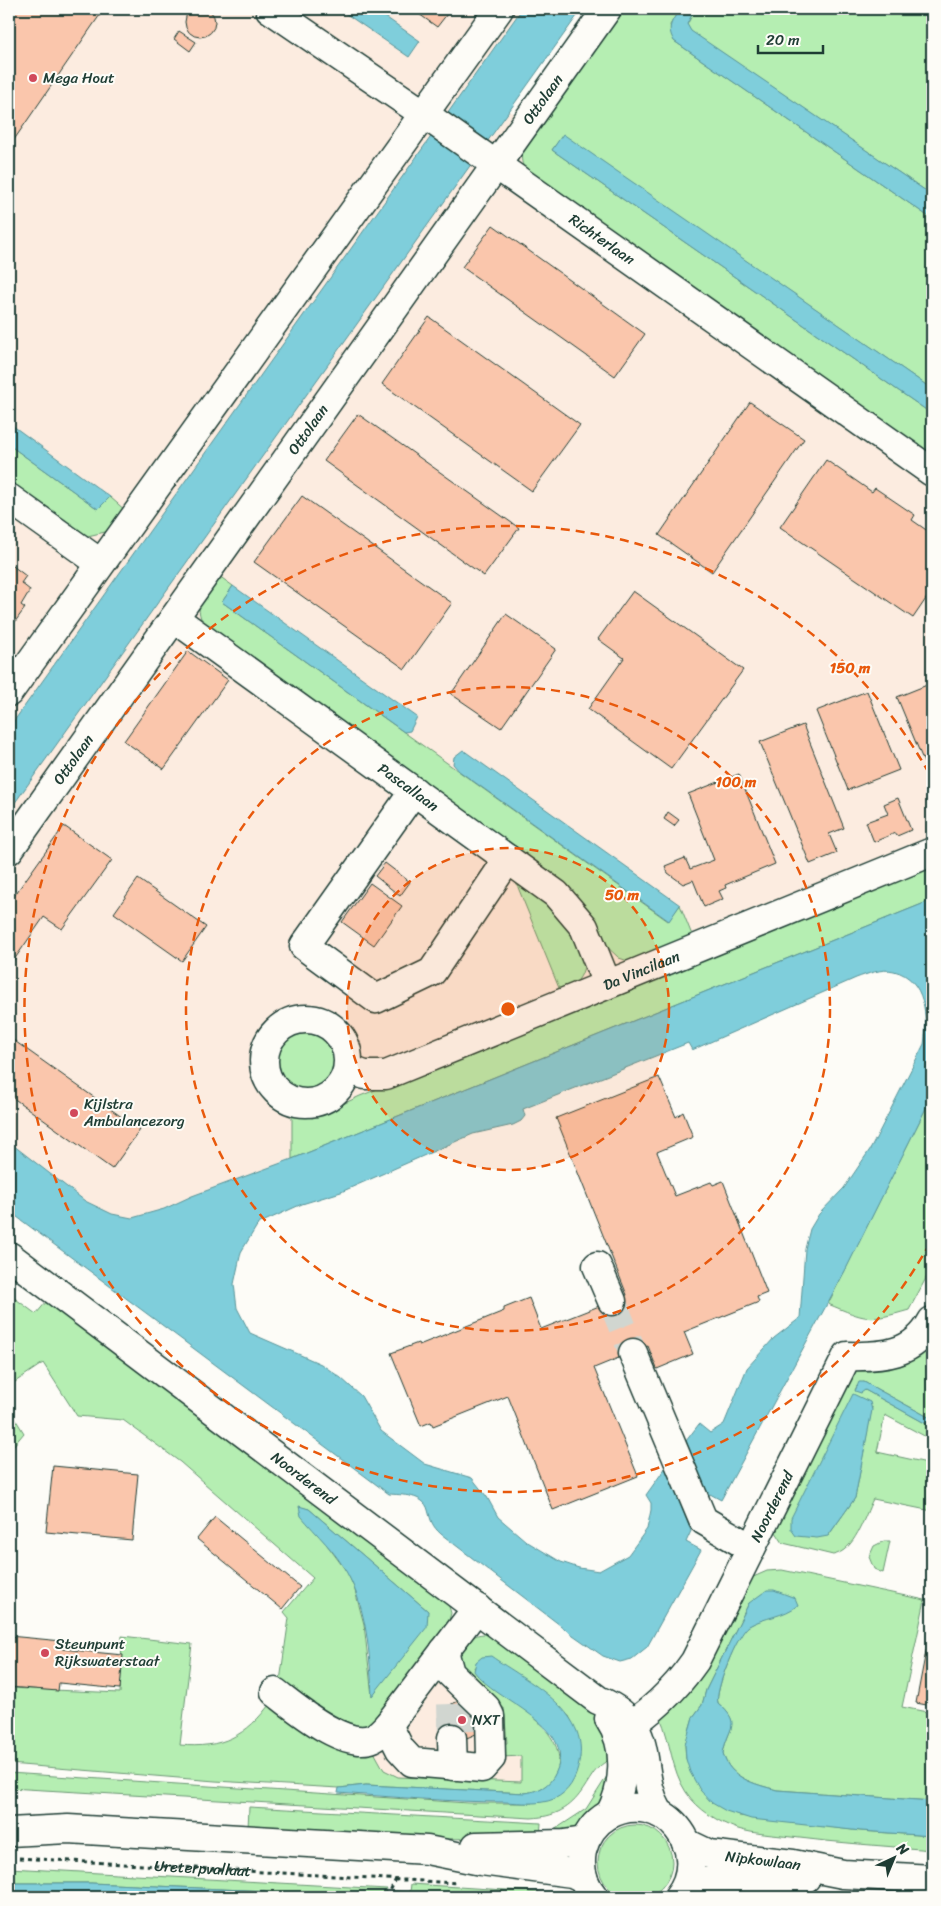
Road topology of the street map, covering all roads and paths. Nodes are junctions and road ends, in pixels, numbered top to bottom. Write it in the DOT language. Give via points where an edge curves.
graph roads {
  1 [pos="270,9"];
  2 [pos="499,9"];
  3 [pos="607,9"];
  4 [pos="428,116"];
  5 [pos="491,161"];
  6 [pos="932,472"];
  7 [pos="9,498"];
  8 [pos="100,563"];
  9 [pos="174,618"];
  10 [pos="9,692"];
  11 [pos="414,791"];
  12 [pos="9,850"];
  13 [pos="932,852"];
  14 [pos="508,859"];
  15 [pos="607,984"];
  16 [pos="348,1069"];
  17 [pos="9,1256"];
  18 [pos="597,1266"];
  19 [pos="612,1301"];
  20 [pos="931,1322"];
  21 [pos="633,1352"];
  22 [pos="751,1548"];
  23 [pos="477,1608"];
  24 [pos="447,1662"];
  25 [pos="274,1692"];
  26 [pos="388,1725"];
  27 [pos="625,1730"];
  28 [pos="462,1737"];
  29 [pos="463,1767"];
  30 [pos="659,1813"];
  31 [pos="610,1814"];
  32 [pos="9,1818"];
  33 [pos="68,1829"];
  34 [pos="9,1832"];
  35 [pos="584,1841"];
  36 [pos="686,1843"];
  37 [pos="427,1850"];
  38 [pos="9,1857"];
  39 [pos="843,1874"];
  40 [pos="932,1879"];
  41 [pos="588,1888"];
  42 [pos="681,1893"];
  43 [pos="387,1897"];
  1 -- 4 [label="street, Richterlaan"];
  2 -- 4 [label="street"];
  3 -- 5 [label="street, Ottolaan"];
  4 -- 5 [label="street, Richterlaan"];
  4 -- 8 [label="street"];
  5 -- 6 [label="street, Richterlaan"];
  5 -- 9 [label="street, Ottolaan"];
  7 -- 8 [label="street"];
  8 -- 10 [label="street"];
  9 -- 11 [label="street, Pascallaan"];
  9 -- 12 [label="street, Ottolaan"];
  11 -- 14 [label="street, Pascallaan"];
  11 -- 14 [label="street" via="304,946 376,999 432,972"];
  13 -- 15 [label="street, Da Vincilaan"];
  14 -- 15 [label="street, Pascallaan" via="556,894 584,927"];
  15 -- 16 [label="street, Da Vincilaan" via="386,1075 365,1075"];
  17 -- 23 [label="street, Noorderend"];
  18 -- 19 [label="street"];
  20 -- 22 [label="street, Noorderend" via="917,1340 903,1350 884,1356 847,1356"];
  21 -- 22 [label="street" via="703,1520"];
  22 -- 27 [label="street, Noorderend" via="690,1668 668,1697"];
  23 -- 24 [label="street"];
  23 -- 27 [label="street, Noorderend" via="598,1700 615,1707"];
  24 -- 26 [label="street"];
  24 -- 29 [label="street" via="464,1700 486,1708 490,1716 492,1758 482,1768"];
  25 -- 26 [label="street" via="306,1716 350,1738 373,1738"];
  26 -- 29 [label="street" via="400,1750 412,1762"];
  27 -- 30 [label="street, Noorderend" via="641,1738 647,1784"];
  27 -- 31 [label="street" via="620,1796"];
  28 -- 29 [label="street"];
  30 -- 31 [label="street" via="637,1807"];
  30 -- 36 [label="street" via="674,1824"];
  31 -- 35 [label="street" via="593,1828"];
  32 -- 33 [label="street, Ureterpvallaat"];
  33 -- 34 [label="street, Ureterpvallaat"];
  33 -- 37 [label="street, Ureterpvallaat"];
  35 -- 37 [label="street, Ureterpvallaat"];
  35 -- 41 [label="street" via="580,1860"];
  36 -- 39 [label="street, Nipkowlaan" via="709,1854 793,1864"];
  36 -- 42 [label="street" via="691,1866"];
  37 -- 41 [label="street, Ureterpvallaat" via="572,1873"];
  38 -- 43 [label="path, Ureterpvallaat" via="396,1879"];
  39 -- 40 [label="street, Nipkowlaan"];
  39 -- 42 [label="street, Nipkowlaan" via="698,1882"];
}
